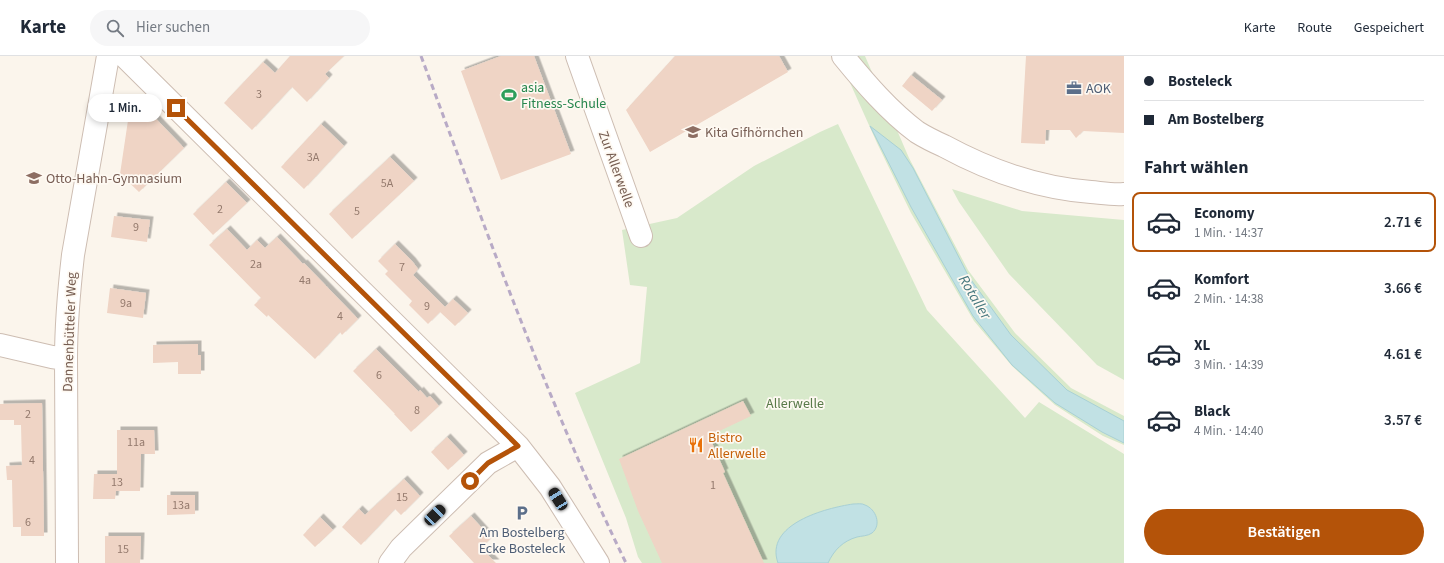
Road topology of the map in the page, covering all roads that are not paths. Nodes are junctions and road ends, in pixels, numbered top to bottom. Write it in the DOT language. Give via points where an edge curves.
graph roads {
  1 [pos="108,56"];
  2 [pos="124,56"];
  3 [pos="577,56"];
  4 [pos="843,56"];
  5 [pos="1124,194"];
  6 [pos="641,236"];
  7 [pos="0,345"];
  8 [pos="66,359"];
  9 [pos="518,446"];
  10 [pos="67,563"];
  11 [pos="390,563"];
  12 [pos="598,563"];
  1 -- 8 [label="street, Dannenbütteler Weg" via="73,255"];
  2 -- 9 [label="street"];
  3 -- 6 [label="street, Zur Allerwelle"];
  4 -- 5 [label="street" via="863,81 898,116 918,132 961,156 1027,182 1064,190"];
  7 -- 8 [label="street"];
  8 -- 10 [label="street, Dannenbütteler Weg"];
  9 -- 11 [label="street" via="488,463 401,548"];
  9 -- 12 [label="street" via="550,487"];
}
